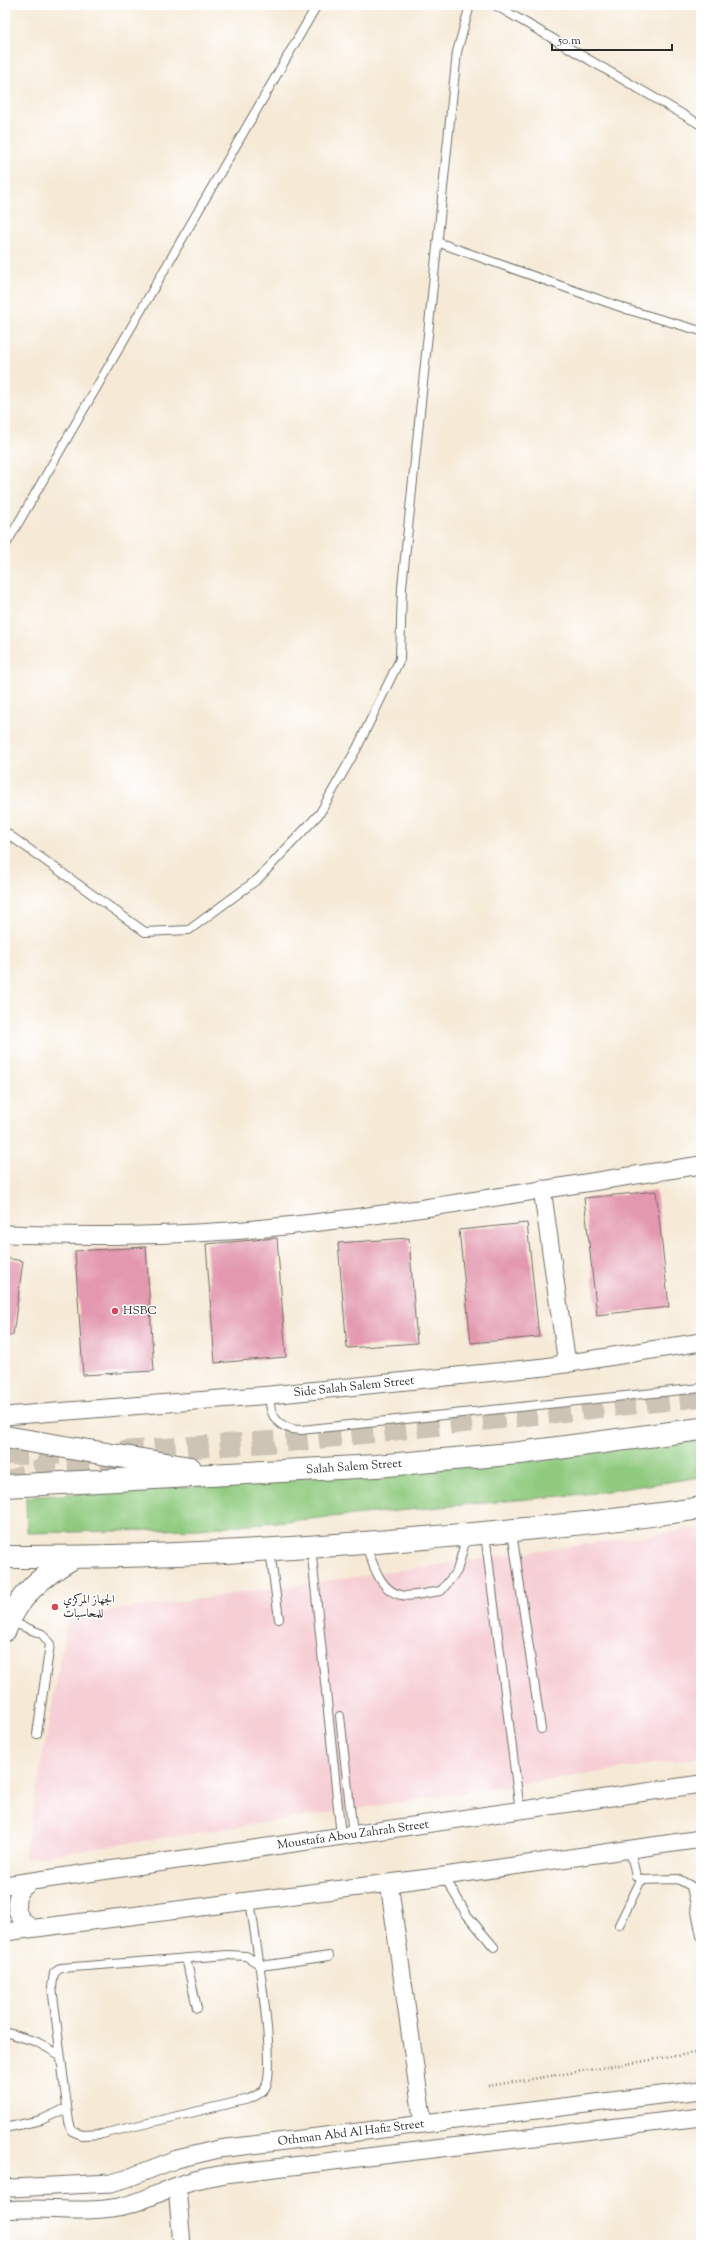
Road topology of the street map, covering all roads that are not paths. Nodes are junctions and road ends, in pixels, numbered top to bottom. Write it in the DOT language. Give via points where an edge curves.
graph roads {
  1 [pos="317,5"];
  2 [pos="470,5"];
  3 [pos="495,5"];
  4 [pos="701,125"];
  5 [pos="437,242"];
  6 [pos="701,332"];
  7 [pos="5,546"];
  8 [pos="5,832"];
  9 [pos="701,1165"];
  10 [pos="542,1189"];
  11 [pos="5,1234"];
  12 [pos="701,1342"];
  13 [pos="567,1364"];
  14 [pos="701,1388"];
  15 [pos="270,1395"];
  16 [pos="5,1416"];
  17 [pos="701,1430"];
  18 [pos="5,1437"];
  19 [pos="231,1474"];
  20 [pos="5,1486"];
  21 [pos="700,1511"];
  22 [pos="512,1531"];
  23 [pos="476,1534"];
  24 [pos="364,1543"];
  25 [pos="311,1546"];
  26 [pos="270,1549"];
  27 [pos="5,1557"];
  28 [pos="74,1558"];
  29 [pos="279,1618"];
  30 [pos="7,1625"];
  31 [pos="340,1716"];
  32 [pos="541,1729"];
  33 [pos="37,1734"];
  34 [pos="701,1784"];
  35 [pos="520,1811"];
  36 [pos="347,1836"];
  37 [pos="701,1839"];
  38 [pos="630,1850"];
  39 [pos="444,1876"];
  40 [pos="641,1880"];
  41 [pos="31,1882"];
  42 [pos="389,1883"];
  43 [pos="5,1886"];
  44 [pos="250,1900"];
  45 [pos="619,1925"];
  46 [pos="32,1928"];
  47 [pos="5,1932"];
  48 [pos="701,1936"];
  49 [pos="494,1947"];
  50 [pos="329,1956"];
  51 [pos="186,1958"];
  52 [pos="259,1964"];
  53 [pos="197,2008"];
  54 [pos="5,2032"];
  55 [pos="60,2055"];
  56 [pos="701,2090"];
  57 [pos="67,2108"];
  58 [pos="701,2117"];
  59 [pos="423,2124"];
  60 [pos="5,2128"];
  61 [pos="177,2186"];
  62 [pos="7,2189"];
  63 [pos="6,2209"];
  64 [pos="182,2245"];
  1 -- 7 [label="lane"];
  2 -- 5 [label="lane" via="457,52"];
  3 -- 4 [label="lane"];
  5 -- 6 [label="lane" via="629,310"];
  5 -- 8 [label="lane" via="402,587 400,659 357,748 320,813 258,879 189,930 145,932"];
  9 -- 10 [label="street"];
  10 -- 11 [label="street" via="366,1216 237,1230 138,1236"];
  10 -- 13 [label="street"];
  12 -- 13 [label="street, Side Salah Salem Street"];
  13 -- 15 [label="street, Side Salah Salem Street"];
  14 -- 15 [label="lane" via="301,1430 288,1429 277,1421 270,1409"];
  15 -- 16 [label="street, Side Salah Salem Street"];
  17 -- 19 [label="main road, Salah Salem Street" via="448,1460"];
  18 -- 19 [label="main road"];
  19 -- 20 [label="main road, Salah Salem Street"];
  21 -- 22 [label="main road"];
  22 -- 23 [label="main road"];
  22 -- 32 [label="lane"];
  23 -- 24 [label="main road"];
  23 -- 24 [label="lane" via="456,1571 441,1591 402,1596 387,1588 382,1582"];
  23 -- 35 [label="lane"];
  24 -- 25 [label="main road"];
  25 -- 26 [label="main road"];
  25 -- 36 [label="lane"];
  26 -- 28 [label="main road"];
  26 -- 29 [label="lane"];
  27 -- 28 [label="main road"];
  28 -- 30 [label="main road" via="52,1570 35,1584 20,1601"];
  30 -- 33 [label="lane" via="42,1634 50,1644"];
  31 -- 36 [label="lane"];
  34 -- 35 [label="street, Moustafa Abou Zahrah Street"];
  35 -- 36 [label="street, Moustafa Abou Zahrah Street"];
  36 -- 41 [label="street, Moustafa Abou Zahrah Street"];
  37 -- 38 [label="street"];
  38 -- 39 [label="street"];
  38 -- 40 [label="lane" via="636,1876"];
  39 -- 42 [label="street"];
  39 -- 49 [label="lane" via="467,1915"];
  40 -- 45 [label="lane"];
  40 -- 48 [label="lane" via="678,1880 691,1886"];
  41 -- 43 [label="street, Moustafa Abou Zahrah Street"];
  41 -- 46 [label="street" via="20,1891 16,1905 20,1919"];
  42 -- 44 [label="street"];
  42 -- 59 [label="street"];
  44 -- 46 [label="street"];
  44 -- 52 [label="lane"];
  46 -- 47 [label="street"];
  50 -- 52 [label="lane" via="268,1965"];
  51 -- 52 [label="lane" via="246,1956"];
  51 -- 53 [label="lane"];
  51 -- 55 [label="lane" via="61,1968 54,1973 52,1988"];
  52 -- 57 [label="lane" via="270,2066 266,2086 260,2094 102,2134 82,2135 72,2131"];
  54 -- 55 [label="lane" via="37,2042"];
  55 -- 57 [label="lane"];
  56 -- 59 [label="street, Othman Abd Al Hafiz Street"];
  57 -- 60 [label="lane" via="41,2120"];
  58 -- 61 [label="street" via="225,2174"];
  59 -- 62 [label="street, Othman Abd Al Hafiz Street" via="219,2148 177,2159 111,2182"];
  61 -- 63 [label="street" via="118,2207 88,2210"];
  61 -- 64 [label="street"];
}
